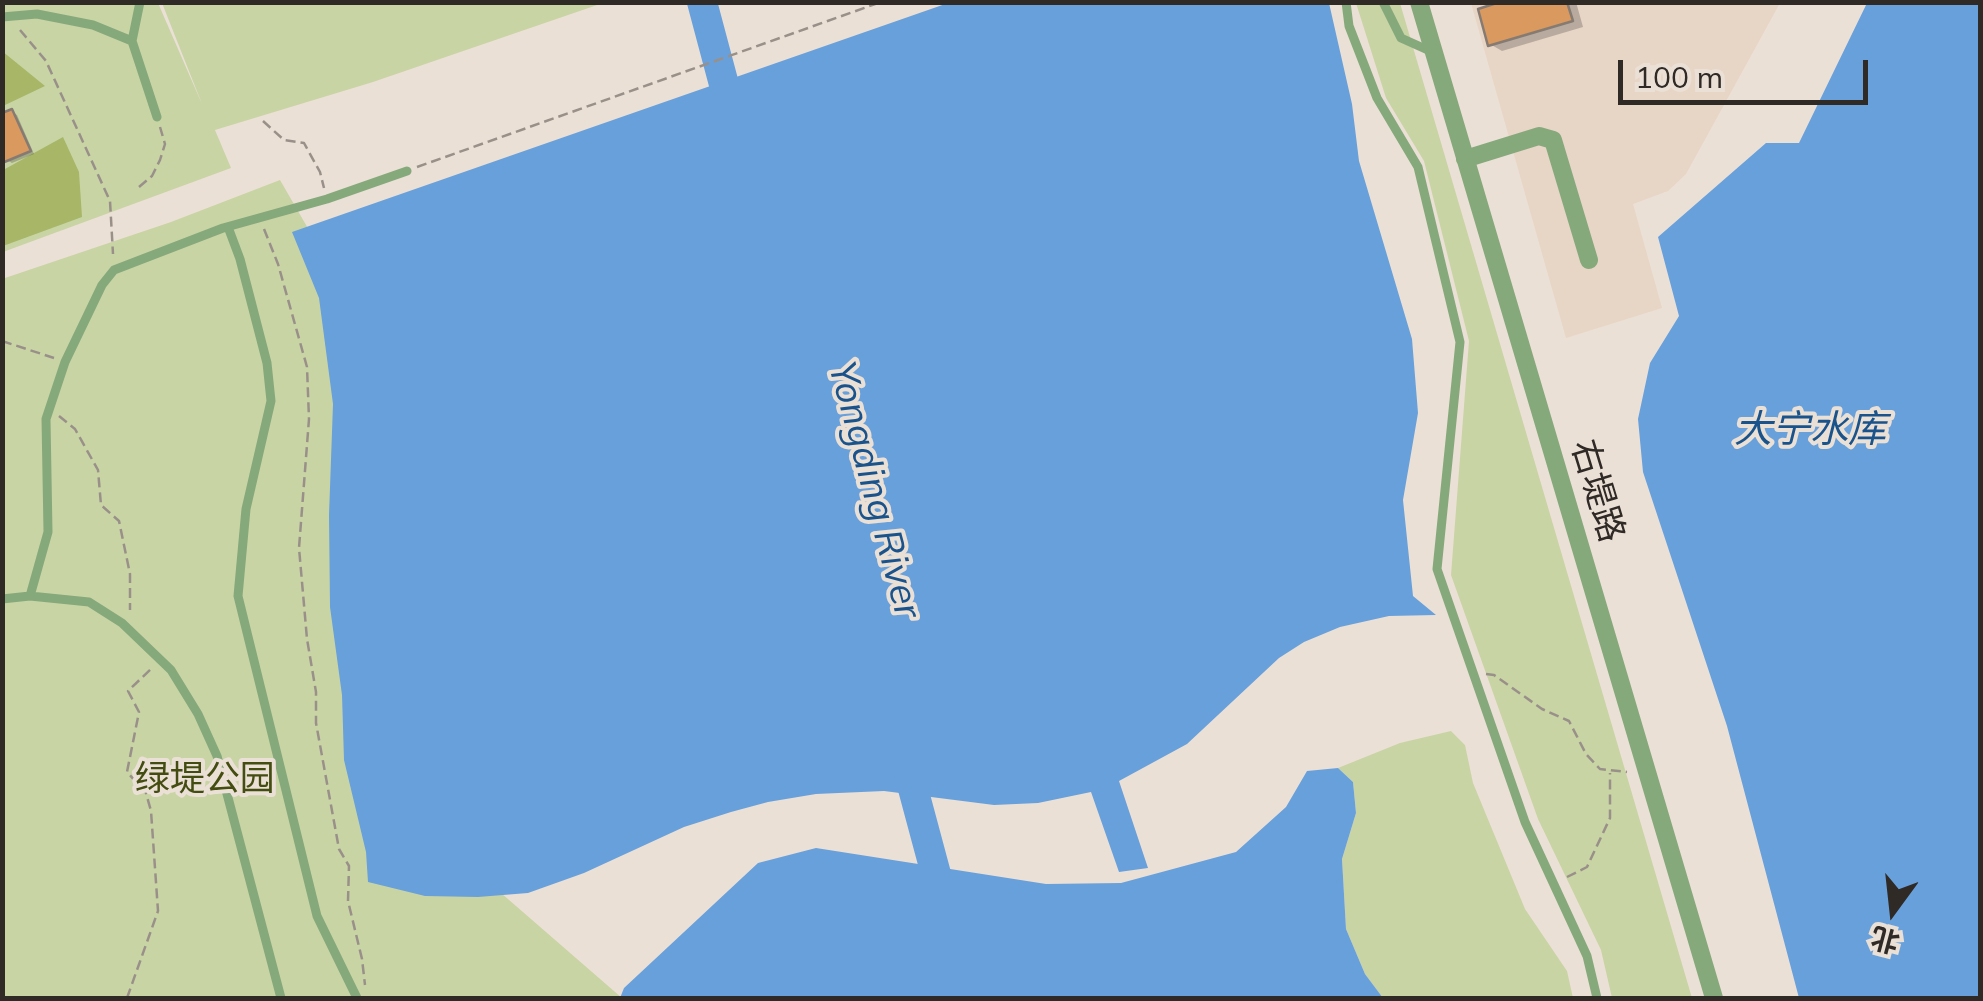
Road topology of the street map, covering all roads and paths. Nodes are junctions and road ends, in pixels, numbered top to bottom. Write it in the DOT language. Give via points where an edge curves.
graph roads {
  1 [pos="140,2"];
  2 [pos="881,2"];
  3 [pos="1346,2"];
  4 [pos="1383,2"];
  5 [pos="1418,2"];
  6 [pos="6,17"];
  7 [pos="132,42"];
  8 [pos="1434,53"];
  9 [pos="157,117"];
  10 [pos="263,121"];
  11 [pos="1465,159"];
  12 [pos="406,170"];
  13 [pos="139,187"];
  14 [pos="327,200"];
  15 [pos="259,218"];
  16 [pos="228,227"];
  17 [pos="1589,260"];
  18 [pos="114,270"];
  19 [pos="2,341"];
  20 [pos="65,362"];
  21 [pos="50,409"];
  22 [pos="30,596"];
  23 [pos="2,599"];
  24 [pos="131,631"];
  25 [pos="163,662"];
  26 [pos="1475,672"];
  27 [pos="1646,768"];
  28 [pos="1610,771"];
  29 [pos="1554,883"];
  30 [pos="127,998"];
  31 [pos="281,998"];
  32 [pos="359,998"];
  33 [pos="1597,998"];
  34 [pos="1714,998"];
  1 -- 7 [label="lane"];
  2 -- 12 [label="path"];
  3 -- 26 [label="lane" via="1348,26 1377,98 1418,167 1460,342 1437,569"];
  4 -- 8 [label="lane" via="1401,38"];
  5 -- 8 [label="street, 右堤路"];
  6 -- 7 [label="lane" via="36,14 93,25"];
  6 -- 18 [label="path" via="46,62 110,201"];
  7 -- 9 [label="lane"];
  8 -- 11 [label="street, 右堤路"];
  9 -- 13 [label="path" via="164,144 152,176"];
  10 -- 14 [label="path" via="284,140 304,143"];
  11 -- 17 [label="street" via="1539,136 1553,140"];
  11 -- 27 [label="street, 右堤路"];
  12 -- 14 [label="lane"];
  14 -- 15 [label="lane"];
  15 -- 16 [label="lane"];
  15 -- 32 [label="path" via="307,367 304,602 316,724 339,849 349,866 348,901 366,984"];
  16 -- 18 [label="lane"];
  16 -- 32 [label="lane" via="268,362 270,401 246,509 238,596 317,916"];
  18 -- 20 [label="lane"];
  19 -- 20 [label="path"];
  20 -- 21 [label="lane"];
  21 -- 22 [label="lane" via="48,532"];
  21 -- 24 [label="path" via="75,429 98,470 101,505 119,521 130,574"];
  22 -- 23 [label="lane"];
  22 -- 24 [label="lane" via="88,602"];
  24 -- 25 [label="lane"];
  25 -- 30 [label="path" via="128,691 140,712 127,772 152,811 158,911"];
  25 -- 31 [label="lane" via="217,756"];
  26 -- 28 [label="path" via="1494,675 1568,721 1586,754"];
  26 -- 29 [label="lane" via="1525,822"];
  27 -- 28 [label="path"];
  27 -- 34 [label="street, 右堤路"];
  28 -- 29 [label="path" via="1610,818 1587,867"];
  29 -- 33 [label="lane" via="1587,956"];
}
